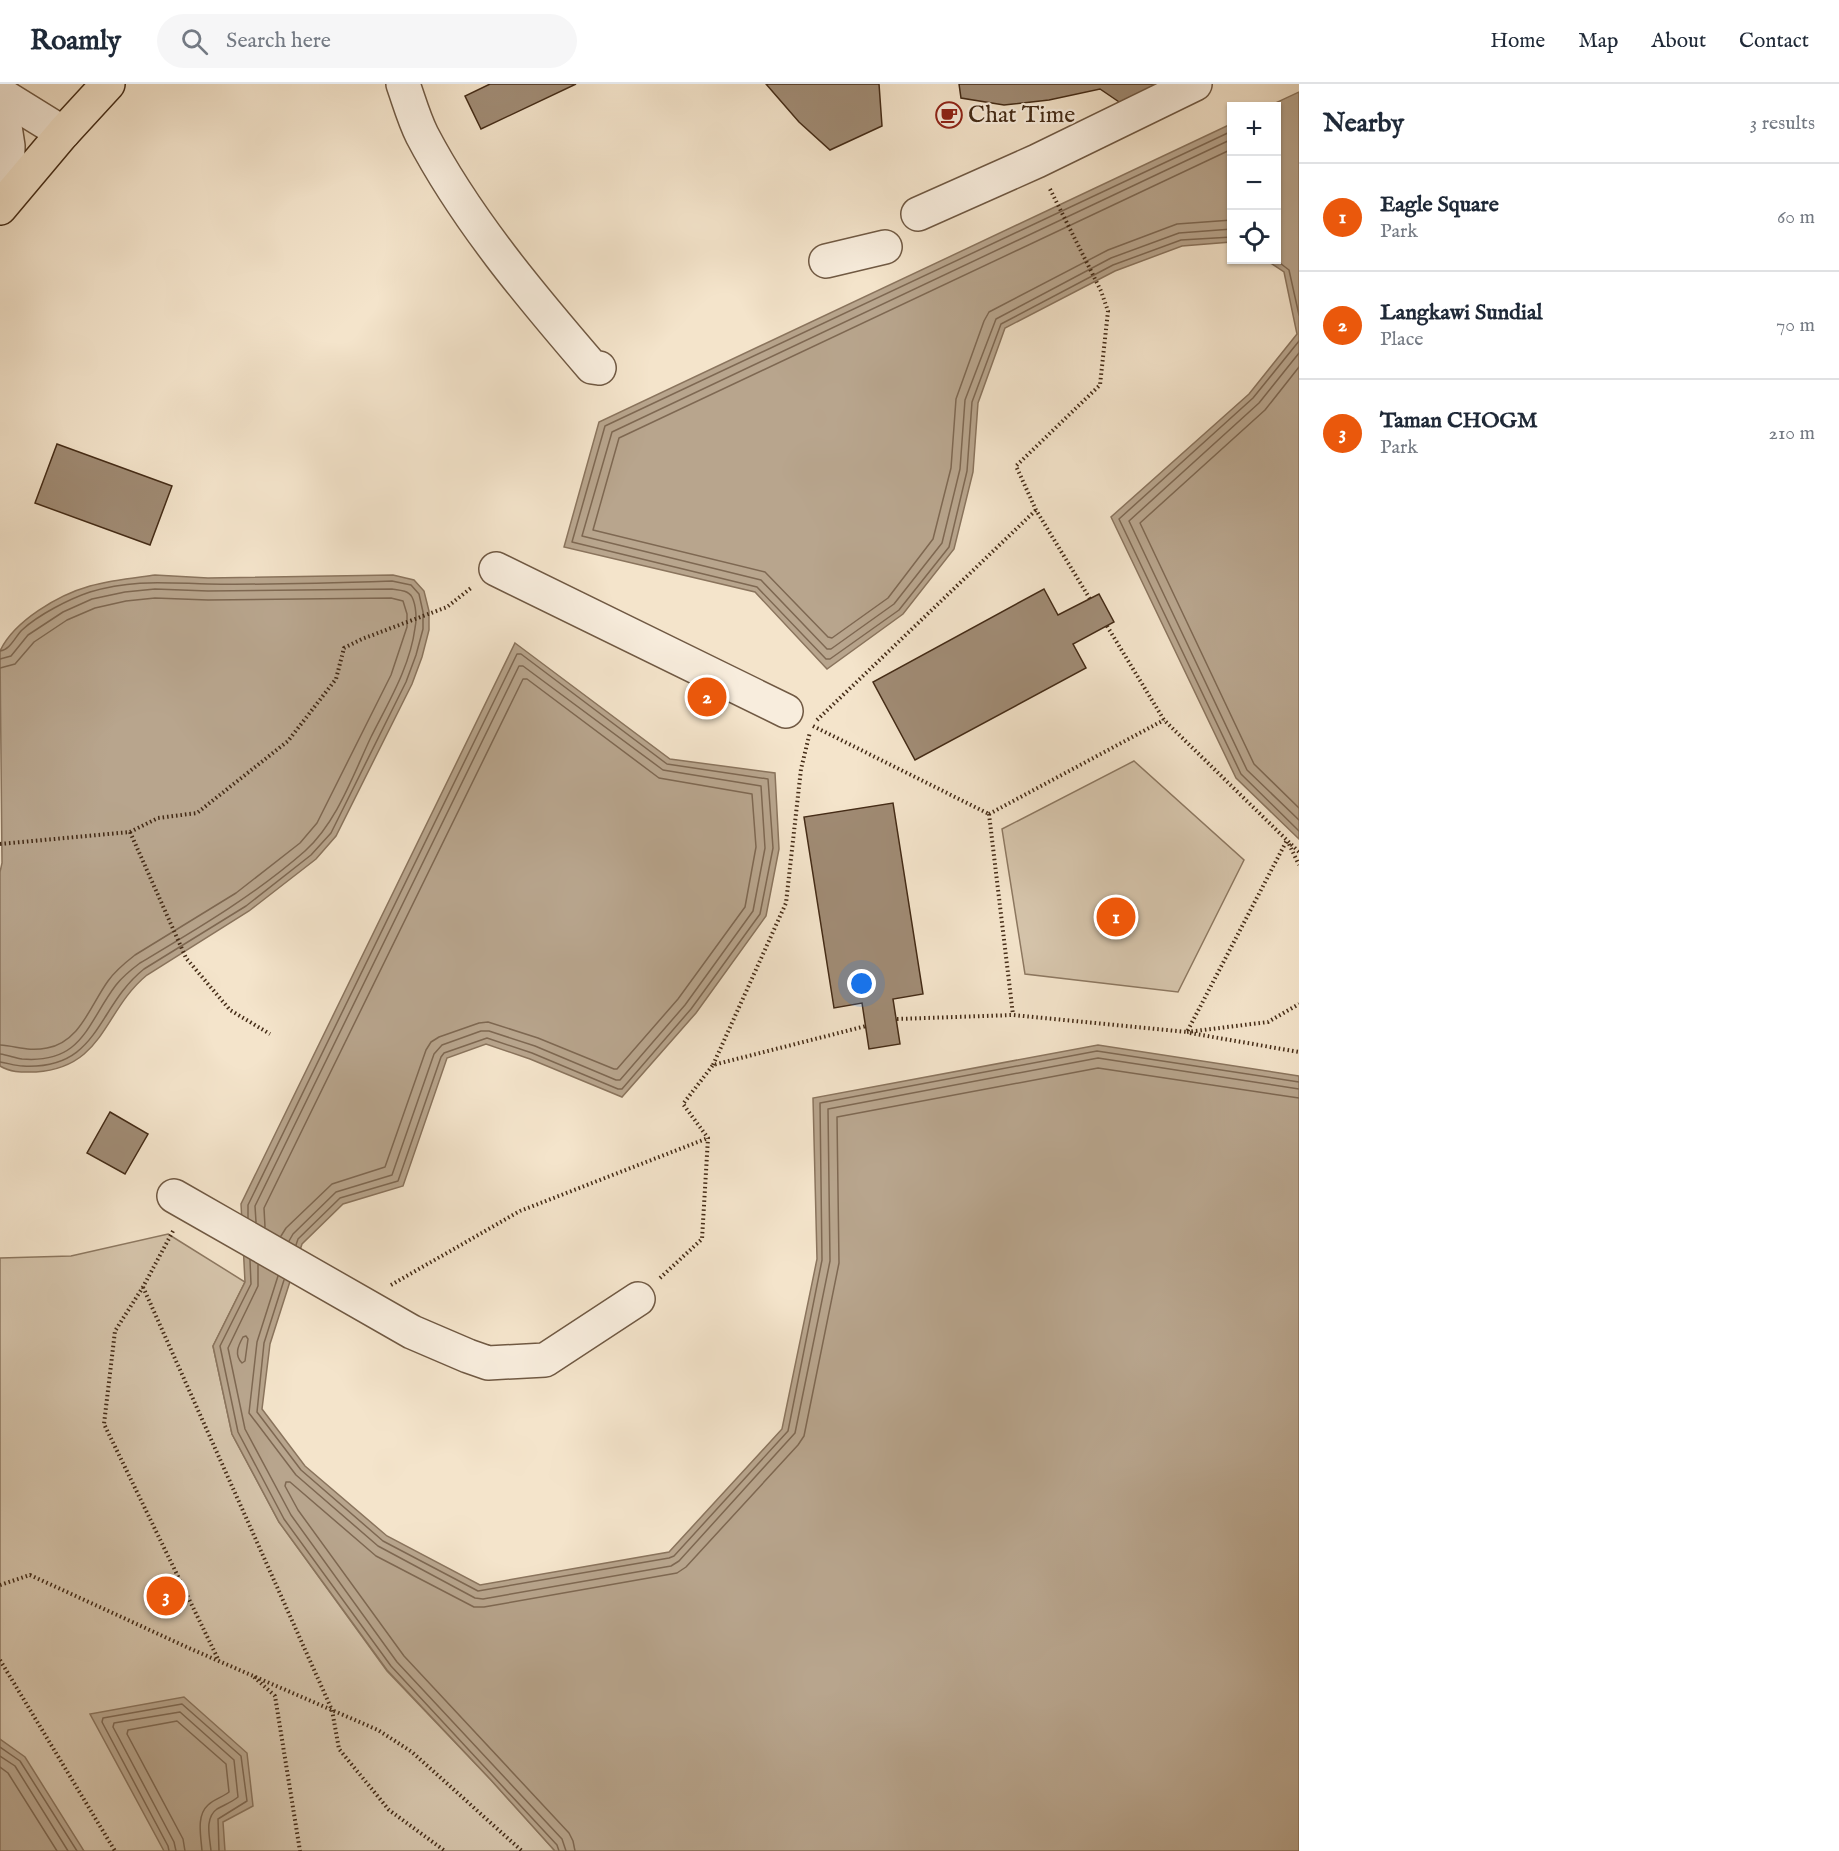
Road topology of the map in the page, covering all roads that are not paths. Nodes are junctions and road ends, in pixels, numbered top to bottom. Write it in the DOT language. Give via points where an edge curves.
graph roads {
  1 [pos="108,84"];
  2 [pos="403,84"];
  3 [pos="1196,84"];
  4 [pos="0,94"];
  5 [pos="63,133"];
  6 [pos="4,203"];
  7 [pos="918,214"];
  8 [pos="885,247"];
  9 [pos="826,261"];
  10 [pos="599,368"];
  11 [pos="496,569"];
  12 [pos="799,718"];
  13 [pos="181,1200"];
  14 [pos="638,1299"];
  1 -- 5 [label="main road"];
  2 -- 10 [label="street" via="422,134 471,215 543,310 592,367"];
  3 -- 7 [label="street"];
  4 -- 5 [label="street"];
  4 -- 6 [label="street" via="8,146"];
  5 -- 6 [label="main road"];
  8 -- 9 [label="street"];
  11 -- 12 [label="street"];
  13 -- 14 [label="street" via="412,1332 488,1363 545,1360"];
}
